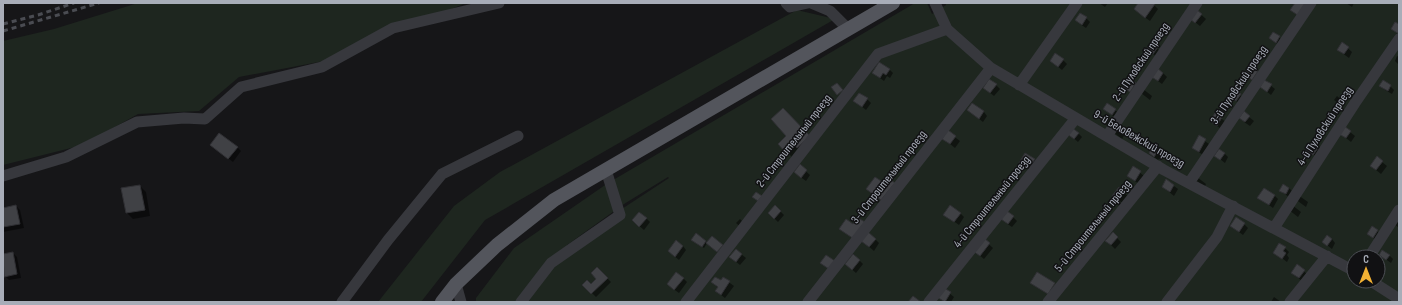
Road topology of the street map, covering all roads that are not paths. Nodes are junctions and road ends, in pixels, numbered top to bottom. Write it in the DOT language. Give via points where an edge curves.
graph roads {
  1 [pos="499,3"];
  2 [pos="786,3"];
  3 [pos="808,3"];
  4 [pos="811,3"];
  5 [pos="893,3"];
  6 [pos="935,3"];
  7 [pos="1077,3"];
  8 [pos="1197,3"];
  9 [pos="1311,3"];
  10 [pos="848,29"];
  11 [pos="947,29"];
  12 [pos="1399,39"];
  13 [pos="991,68"];
  14 [pos="1019,85"];
  15 [pos="1076,118"];
  16 [pos="518,136"];
  17 [pos="1107,136"];
  18 [pos="1158,166"];
  19 [pos="606,170"];
  20 [pos="3,176"];
  21 [pos="1189,182"];
  22 [pos="1233,206"];
  23 [pos="1399,210"];
  24 [pos="1274,228"];
  25 [pos="1375,249"];
  26 [pos="1327,256"];
  27 [pos="1346,267"];
  28 [pos="456,284"];
  29 [pos="1383,289"];
  30 [pos="1399,299"];
  31 [pos="342,302"];
  32 [pos="442,302"];
  33 [pos="461,302"];
  34 [pos="521,302"];
  35 [pos="686,302"];
  36 [pos="808,302"];
  37 [pos="929,302"];
  38 [pos="1048,302"];
  39 [pos="1167,302"];
  40 [pos="1290,302"];
  1 -- 20 [label="street" via="393,28 322,67 241,87 205,120 184,118 137,122 66,157"];
  2 -- 3 [label="street" via="790,7"];
  4 -- 10 [label="street" via="830,11"];
  5 -- 10 [label="main road"];
  6 -- 11 [label="street, 9-й Беловежский проезд"];
  7 -- 14 [label="street"];
  8 -- 17 [label="street, 2-й Пуловский проезд"];
  9 -- 21 [label="street, 3-й Пуловский проезд"];
  10 -- 19 [label="main road"];
  11 -- 13 [label="street, 9-й Беловежский проезд"];
  11 -- 35 [label="street, 2-й Строительный проезд" via="878,54"];
  12 -- 24 [label="street, 4-й Пуловский проезд"];
  13 -- 14 [label="street, 9-й Беловежский проезд"];
  13 -- 36 [label="street, 3-й Строительный проезд"];
  14 -- 15 [label="street, 9-й Беловежский проезд"];
  15 -- 17 [label="street, 9-й Беловежский проезд"];
  15 -- 37 [label="street, 4-й Строительный проезд"];
  16 -- 31 [label="street" via="442,174"];
  17 -- 18 [label="street, 9-й Беловежский проезд"];
  18 -- 21 [label="street, 9-й Беловежский проезд"];
  18 -- 38 [label="street, 5-й Строительный проезд"];
  19 -- 28 [label="main road" via="554,200 497,245"];
  19 -- 34 [label="street" via="620,215 551,263"];
  21 -- 22 [label="street, 9-й Беловежский проезд"];
  22 -- 24 [label="street, 9-й Беловежский проезд"];
  22 -- 39 [label="street" via="1217,237"];
  23 -- 25 [label="street"];
  24 -- 26 [label="street, 9-й Беловежский проезд"];
  26 -- 27 [label="street, 9-й Беловежский проезд"];
  26 -- 40 [label="street"];
  28 -- 32 [label="main road"];
  28 -- 33 [label="street"];
  29 -- 30 [label="street"];
}
